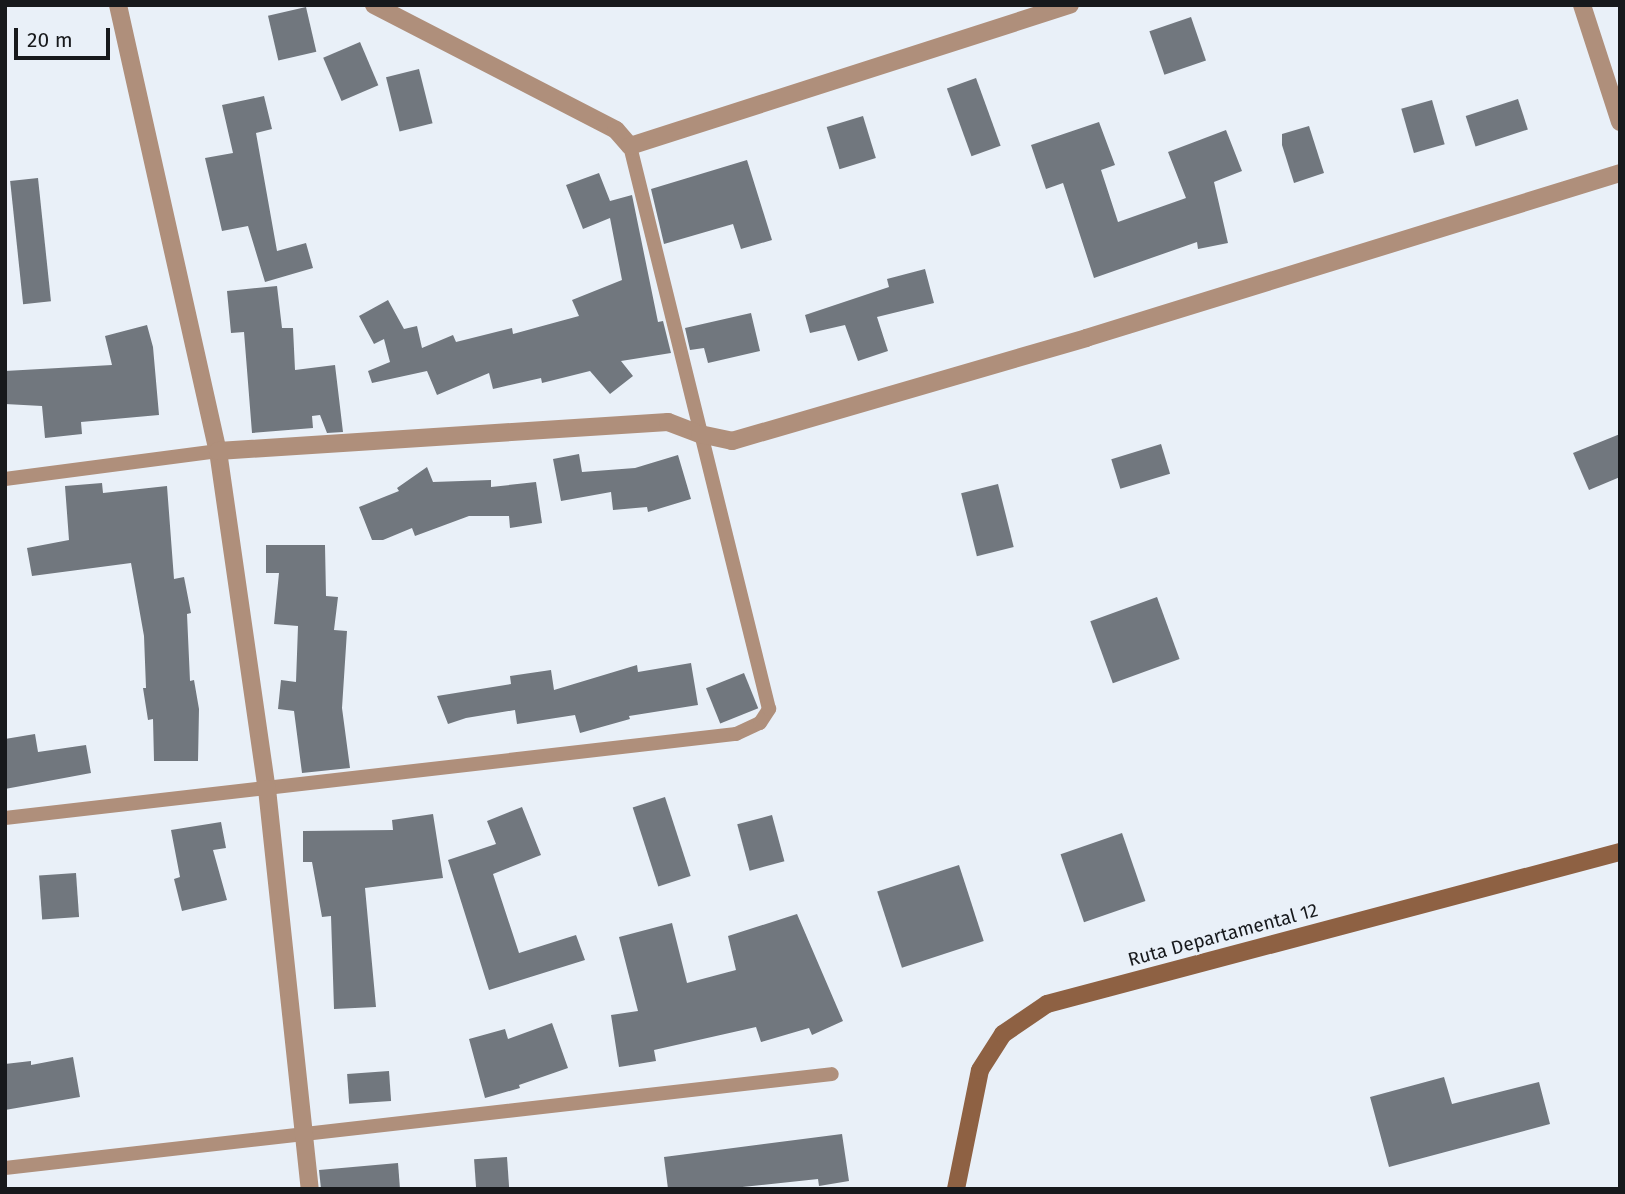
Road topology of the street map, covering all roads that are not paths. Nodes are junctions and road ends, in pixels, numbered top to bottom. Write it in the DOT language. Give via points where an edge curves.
graph roads {
  1 [pos="118,5"];
  2 [pos="374,5"];
  3 [pos="1070,5"];
  4 [pos="1581,5"];
  5 [pos="1620,122"];
  6 [pos="630,146"];
  7 [pos="1620,173"];
  8 [pos="700,434"];
  9 [pos="218,451"];
  10 [pos="5,479"];
  11 [pos="267,789"];
  12 [pos="5,818"];
  13 [pos="1620,852"];
  14 [pos="832,1074"];
  15 [pos="305,1134"];
  16 [pos="5,1168"];
  17 [pos="310,1189"];
  18 [pos="956,1189"];
  1 -- 9 [label="street"];
  2 -- 6 [label="street" via="616,130"];
  3 -- 6 [label="street"];
  4 -- 5 [label="street"];
  6 -- 8 [label="lane"];
  7 -- 8 [label="street" via="1086,338 732,441"];
  8 -- 9 [label="street" via="668,422"];
  8 -- 11 [label="lane" via="769,709 761,723 736,734"];
  9 -- 10 [label="lane"];
  9 -- 11 [label="street"];
  11 -- 12 [label="lane"];
  11 -- 15 [label="street"];
  13 -- 18 [label="main road, Ruta Departamental 12" via="1047,1004 1003,1034 979,1070"];
  14 -- 15 [label="lane"];
  15 -- 16 [label="lane"];
  15 -- 17 [label="street"];
}
